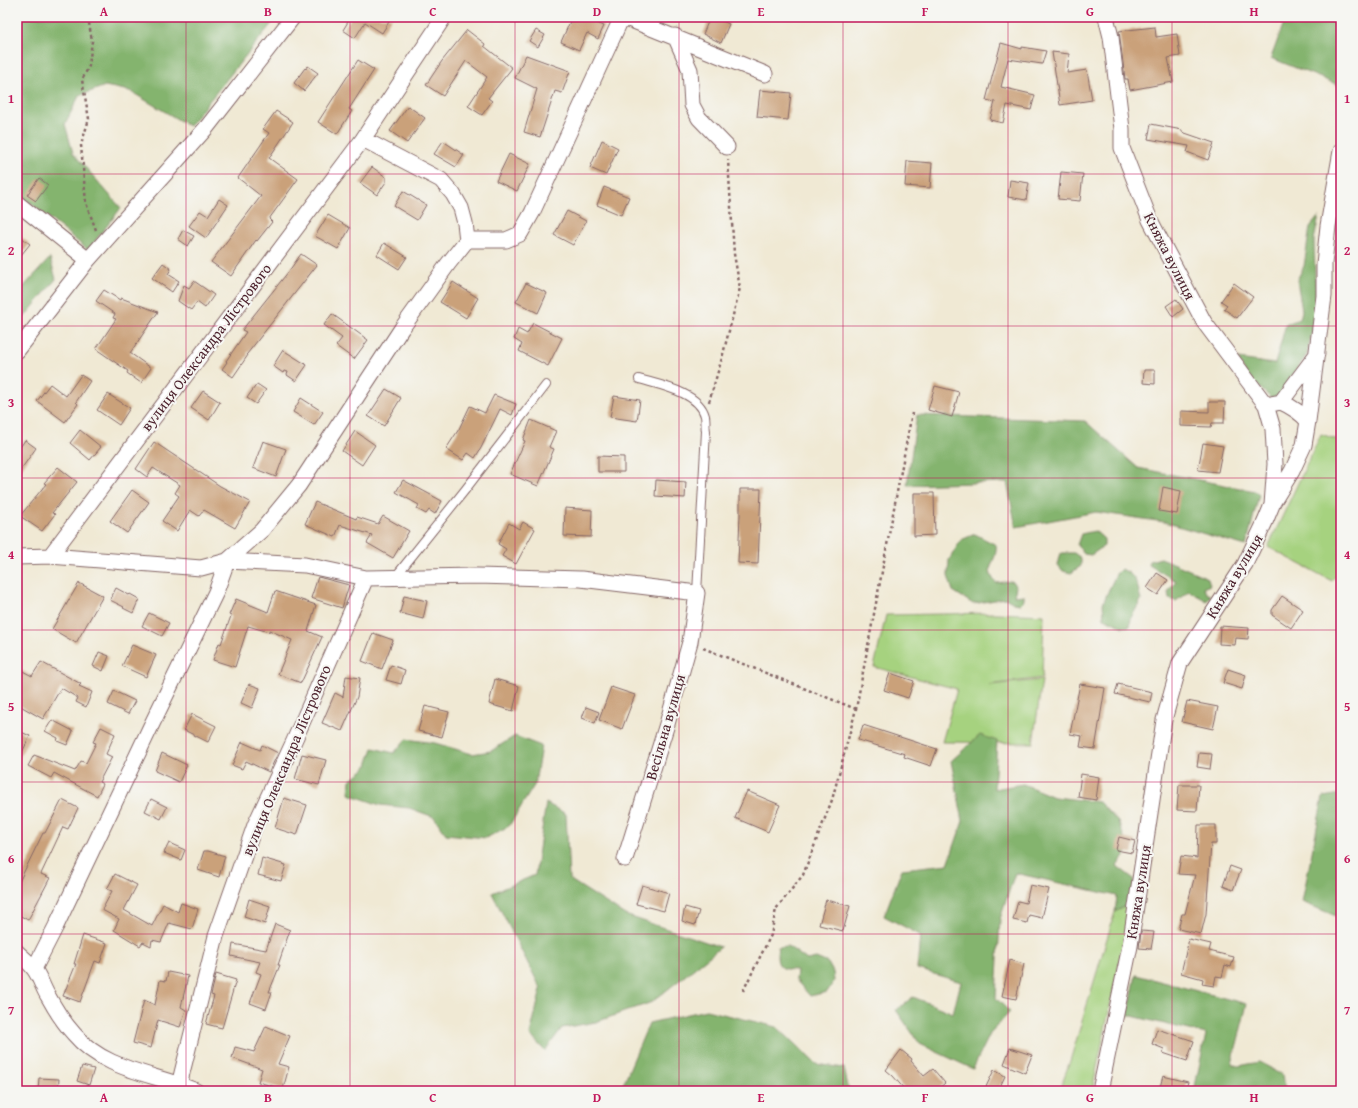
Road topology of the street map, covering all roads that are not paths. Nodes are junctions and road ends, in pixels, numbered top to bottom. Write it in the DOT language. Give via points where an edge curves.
graph roads {
  1 [pos="293,17"];
  2 [pos="444,17"];
  3 [pos="623,17"];
  4 [pos="1106,17"];
  5 [pos="675,36"];
  6 [pos="766,74"];
  7 [pos="363,139"];
  8 [pos="727,147"];
  9 [pos="1341,151"];
  10 [pos="17,203"];
  11 [pos="467,240"];
  12 [pos="88,260"];
  13 [pos="17,351"];
  14 [pos="1317,354"];
  15 [pos="639,379"];
  16 [pos="546,385"];
  17 [pos="1274,404"];
  18 [pos="1308,421"];
  19 [pos="1272,505"];
  20 [pos="50,556"];
  21 [pos="17,558"];
  22 [pos="226,561"];
  23 [pos="396,576"];
  24 [pos="366,578"];
  25 [pos="697,593"];
  26 [pos="625,859"];
  27 [pos="17,952"];
  28 [pos="34,969"];
  29 [pos="190,1089"];
  30 [pos="1100,1091"];
  1 -- 12 [label="street" via="207,127"];
  2 -- 7 [label="street, вулиця Олександра Лістрового"];
  3 -- 5 [label="street"];
  3 -- 11 [label="street" via="520,234 506,240"];
  4 -- 17 [label="street, Княжа вулиця" via="1111,37 1122,148 1150,220 1204,322"];
  5 -- 6 [label="street"];
  5 -- 8 [label="street" via="690,70 692,105 699,118"];
  7 -- 11 [label="street" via="440,180 461,208"];
  7 -- 20 [label="street, вулиця Олександра Лістрового"];
  9 -- 14 [label="street" via="1324,264 1324,296"];
  10 -- 12 [label="street"];
  11 -- 22 [label="street" via="402,328 299,485 262,530"];
  12 -- 13 [label="street"];
  14 -- 17 [label="street"];
  14 -- 18 [label="street"];
  15 -- 25 [label="lane" via="692,398 700,405 705,416"];
  16 -- 23 [label="lane"];
  17 -- 18 [label="street" via="1293,408"];
  17 -- 19 [label="street, Княжа вулиця" via="1275,464"];
  18 -- 19 [label="street" via="1304,446"];
  19 -- 30 [label="street, Княжа вулиця" via="1245,564 1180,663 1164,720 1130,946"];
  20 -- 21 [label="street"];
  20 -- 22 [label="street" via="201,568"];
  22 -- 24 [label="street" via="305,565"];
  22 -- 28 [label="street" via="216,592"];
  23 -- 24 [label="street"];
  23 -- 25 [label="street" via="581,579"];
  24 -- 29 [label="street, вулиця Олександра Лістрового" via="255,825 216,936"];
  25 -- 26 [label="street, Весільна вулиця" via="690,642"];
  27 -- 28 [label="street, вулиця Олександра Лістрового"];
  28 -- 29 [label="street, вулиця Олександра Лістрового" via="65,1023 87,1047 104,1059 123,1067"];
}
